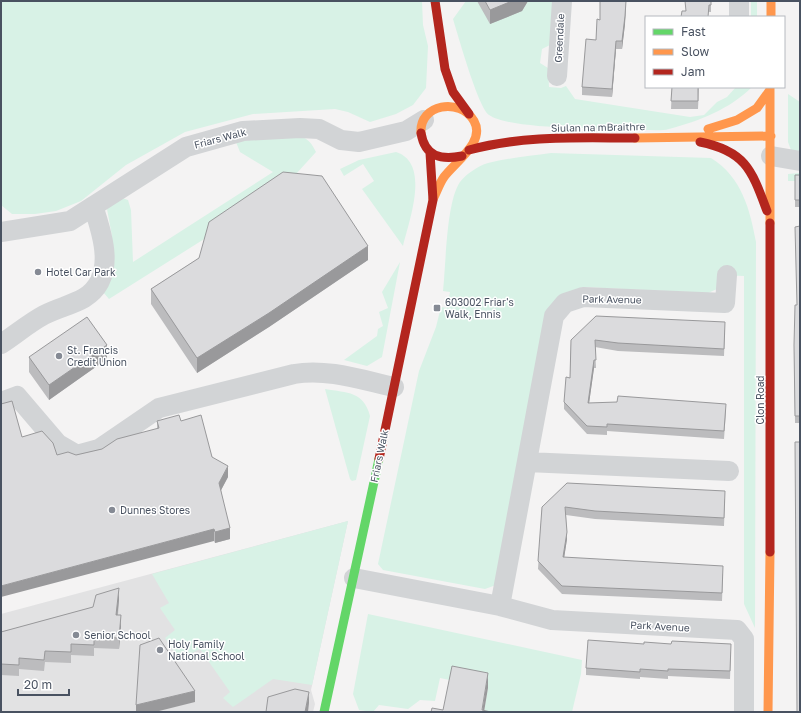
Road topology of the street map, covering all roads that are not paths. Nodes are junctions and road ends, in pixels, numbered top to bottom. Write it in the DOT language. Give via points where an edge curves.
graph roads {
  1 [pos="435,1"];
  2 [pos="562,1"];
  3 [pos="740,1"];
  4 [pos="771,1"];
  5 [pos="739,16"];
  6 [pos="771,16"];
  7 [pos="445,69"];
  8 [pos="557,76"];
  9 [pos="770,89"];
  10 [pos="469,114"];
  11 [pos="427,116"];
  12 [pos="475,126"];
  13 [pos="385,136"];
  14 [pos="771,136"];
  15 [pos="674,138"];
  16 [pos="523,139"];
  17 [pos="427,149"];
  18 [pos="465,153"];
  19 [pos="771,156"];
  20 [pos="800,161"];
  21 [pos="432,200"];
  22 [pos="93,206"];
  23 [pos="771,221"];
  24 [pos="1,232"];
  25 [pos="727,274"];
  26 [pos="1,344"];
  27 [pos="394,388"];
  28 [pos="1,402"];
  29 [pos="527,462"];
  30 [pos="729,471"];
  31 [pos="354,578"];
  32 [pos="500,606"];
  33 [pos="324,712"];
  34 [pos="744,712"];
  35 [pos="768,712"];
  1 -- 7 [label="street"];
  2 -- 8 [label="street, Greendale"];
  3 -- 5 [label="street"];
  4 -- 6 [label="street"];
  7 -- 10 [label="street" via="453,92"];
  7 -- 11 [label="street" via="439,94"];
  9 -- 14 [label="street, Clon Road"];
  9 -- 15 [label="street, Siulan na mBraithre" via="757,108 737,120"];
  10 -- 11 [label="street" via="454,106 437,108"];
  10 -- 12 [label="street"];
  11 -- 13 [label="street, Friars Walk" via="406,131"];
  11 -- 17 [label="street" via="421,128 421,137"];
  12 -- 16 [label="street, Siulan na mBraithre" via="493,133"];
  12 -- 18 [label="street" via="475,139"];
  13 -- 17 [label="street, Friars Walk" via="406,139"];
  13 -- 22 [label="street, Friars Walk" via="359,142 341,140 319,129 243,131 186,147"];
  14 -- 15 [label="street, Siulan na mBraithre"];
  14 -- 19 [label="street, Clon Road"];
  15 -- 16 [label="street, Siulan na mBraithre"];
  15 -- 23 [label="street, Siulan na mBraithre" via="716,145 740,157 759,189"];
  16 -- 18 [label="street, Siulan na mBraithre" via="495,143"];
  17 -- 18 [label="street" via="445,160 454,159"];
  17 -- 21 [label="street, Friars Walk"];
  18 -- 21 [label="street, Friars Walk" via="444,177"];
  19 -- 20 [label="street"];
  19 -- 23 [label="street, Clon Road"];
  21 -- 27 [label="street, Friars Walk"];
  22 -- 24 [label="street, Friars Walk" via="70,221"];
  22 -- 26 [label="street" via="104,236 104,268 97,286 83,298 44,315"];
  23 -- 35 [label="street, Clon Road"];
  25 -- 29 [label="street, Park Avenue" via="725,303 583,297 565,303 554,316"];
  27 -- 28 [label="street" via="323,372 301,373 159,408 99,449 77,455 58,444 17,396"];
  27 -- 31 [label="street, Friars Walk"];
  29 -- 30 [label="street"];
  29 -- 32 [label="street, Park Avenue"];
  31 -- 32 [label="street, Park Avenue"];
  31 -- 33 [label="street, Friars Walk"];
  32 -- 34 [label="street, Park Avenue" via="552,620 737,630 744,639"];
}
